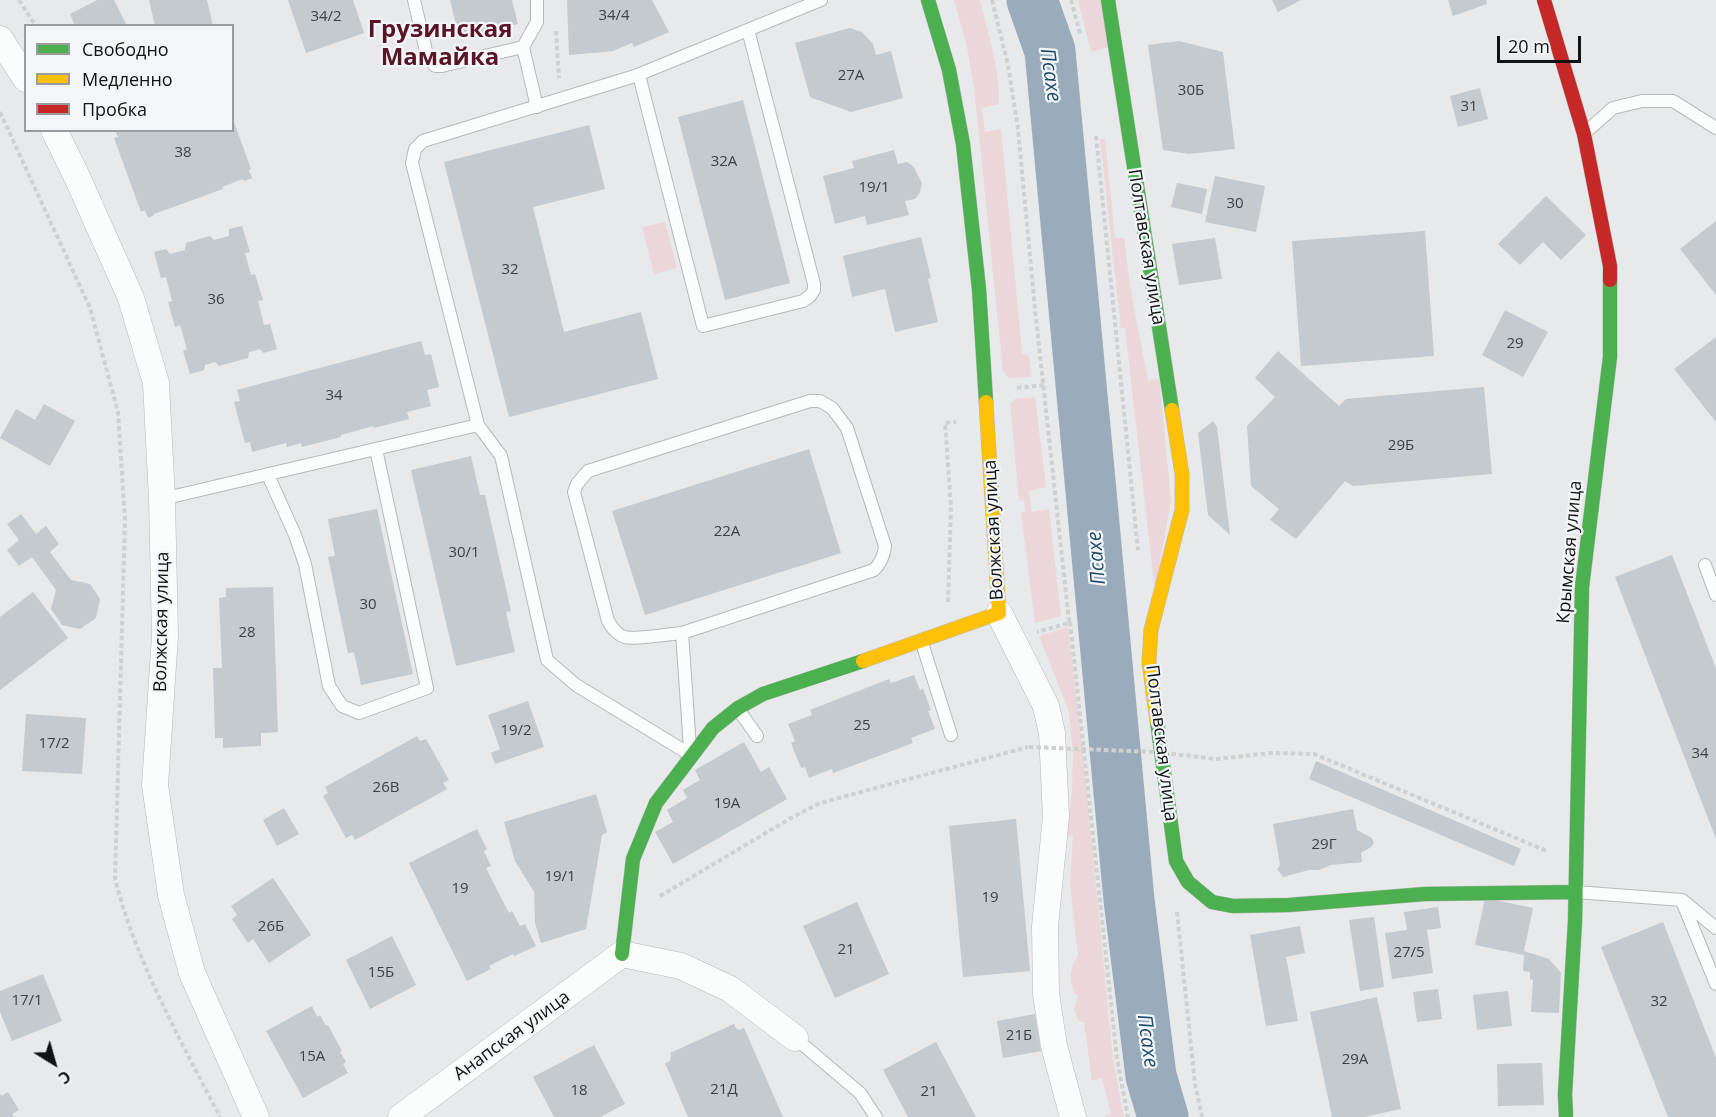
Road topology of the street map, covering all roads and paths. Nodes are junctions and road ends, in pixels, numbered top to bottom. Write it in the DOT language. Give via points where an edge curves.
graph roads {
  1 [pos="19,0"];
  2 [pos="414,0"];
  3 [pos="537,0"];
  4 [pos="821,0"];
  5 [pos="928,0"];
  6 [pos="992,0"];
  7 [pos="1071,0"];
  8 [pos="1108,0"];
  9 [pos="1544,0"];
  10 [pos="556,23"];
  11 [pos="35,24"];
  12 [pos="748,30"];
  13 [pos="1080,37"];
  14 [pos="0,39"];
  15 [pos="523,47"];
  16 [pos="639,75"];
  17 [pos="24,76"];
  18 [pos="561,99"];
  19 [pos="537,107"];
  20 [pos="0,112"];
  21 [pos="1716,128"];
  22 [pos="55,132"];
  23 [pos="1095,133"];
  24 [pos="1584,134"];
  25 [pos="1044,385"];
  26 [pos="1017,388"];
  27 [pos="961,421"];
  28 [pos="478,425"];
  29 [pos="375,449"];
  30 [pos="267,475"];
  31 [pos="162,499"];
  32 [pos="1139,561"];
  33 [pos="1705,565"];
  34 [pos="1716,595"];
  35 [pos="945,613"];
  36 [pos="999,613"];
  37 [pos="1070,621"];
  38 [pos="682,633"];
  39 [pos="1012,639"];
  40 [pos="921,641"];
  41 [pos="738,708"];
  42 [pos="757,735"];
  43 [pos="951,735"];
  44 [pos="1160,751"];
  45 [pos="691,756"];
  46 [pos="1161,763"];
  47 [pos="1575,863"];
  48 [pos="1575,892"];
  49 [pos="1682,900"];
  50 [pos="1177,906"];
  51 [pos="627,916"];
  52 [pos="1716,928"];
  53 [pos="622,954"];
  54 [pos="1716,984"];
  55 [pos="795,1038"];
  56 [pos="220,1117"];
  57 [pos="256,1117"];
  58 [pos="401,1117"];
  59 [pos="876,1117"];
  60 [pos="1073,1117"];
  61 [pos="1128,1117"];
  62 [pos="1202,1117"];
  63 [pos="1566,1117"];
  1 -- 11 [label="path"];
  2 -- 15 [label="lane" via="427,56 435,66"];
  3 -- 15 [label="lane" via="537,22"];
  4 -- 12 [label="lane"];
  5 -- 36 [label="street, Волжская улица" via="949,70 963,144 979,289"];
  6 -- 25 [label="path" via="1018,129"];
  7 -- 13 [label="path"];
  8 -- 48 [label="street, Полтавская улица" via="1182,474 1182,510 1151,630 1149,662 1176,861 1188,882 1212,902 1233,906 1425,894"];
  9 -- 24 [label="street, Крымская улица"];
  10 -- 18 [label="path"];
  12 -- 16 [label="lane"];
  12 -- 16 [label="lane" via="814,284 814,290 803,301 703,326"];
  14 -- 17 [label="street"];
  15 -- 19 [label="lane"];
  16 -- 18 [label="lane"];
  18 -- 19 [label="lane"];
  19 -- 28 [label="lane" via="423,141 412,163"];
  20 -- 56 [label="path" via="90,308 118,412 125,520 115,879 122,907 150,974"];
  21 -- 24 [label="lane" via="1673,101 1642,101 1613,108"];
  22 -- 31 [label="street, Волжская улица" via="131,298 156,383"];
  23 -- 32 [label="path"];
  24 -- 47 [label="street, Крымская улица" via="1610,266 1610,357 1582,587"];
  25 -- 26 [label="path"];
  25 -- 37 [label="path"];
  27 -- 35 [label="path" via="945,423 951,507"];
  28 -- 29 [label="lane"];
  28 -- 45 [label="lane" via="501,456 547,660 576,685"];
  29 -- 30 [label="lane"];
  29 -- 30 [label="lane" via="428,688 359,713 342,705 329,686 305,564"];
  30 -- 31 [label="lane"];
  31 -- 57 [label="street, Волжская улица" via="165,636 155,785 171,895 192,973"];
  33 -- 34 [label="lane"];
  36 -- 39 [label="street"];
  36 -- 40 [label="street, Волжская улица"];
  37 -- 39 [label="path"];
  37 -- 61 [label="path" via="1117,1059"];
  38 -- 38 [label="lane" via="874,570 880,564 885,546 847,428 832,408 820,401 810,401 588,471 577,484 574,492 612,627 626,638"];
  38 -- 45 [label="lane"];
  39 -- 60 [label="street" via="1046,706 1052,733 1056,817 1045,926 1046,994 1054,1046"];
  40 -- 41 [label="street, Волжская улица" via="763,694"];
  40 -- 43 [label="lane"];
  41 -- 42 [label="lane"];
  41 -- 45 [label="street, Волжская улица" via="713,728"];
  44 -- 46 [label="path"];
  45 -- 51 [label="street, Волжская улица" via="656,803 633,860"];
  47 -- 48 [label="street, Крымская улица"];
  47 -- 51 [label="path, bridge" via="1314,754 1272,753 1216,759 1156,752 1029,747 820,803"];
  48 -- 49 [label="lane"];
  48 -- 63 [label="street, Крымская улица"];
  49 -- 52 [label="lane"];
  49 -- 54 [label="lane"];
  50 -- 62 [label="path"];
  51 -- 53 [label="street, Волжская улица"];
  53 -- 55 [label="street" via="681,966 730,989"];
  53 -- 58 [label="street, Анапская улица"];
  55 -- 59 [label="lane" via="860,1093"];
}
